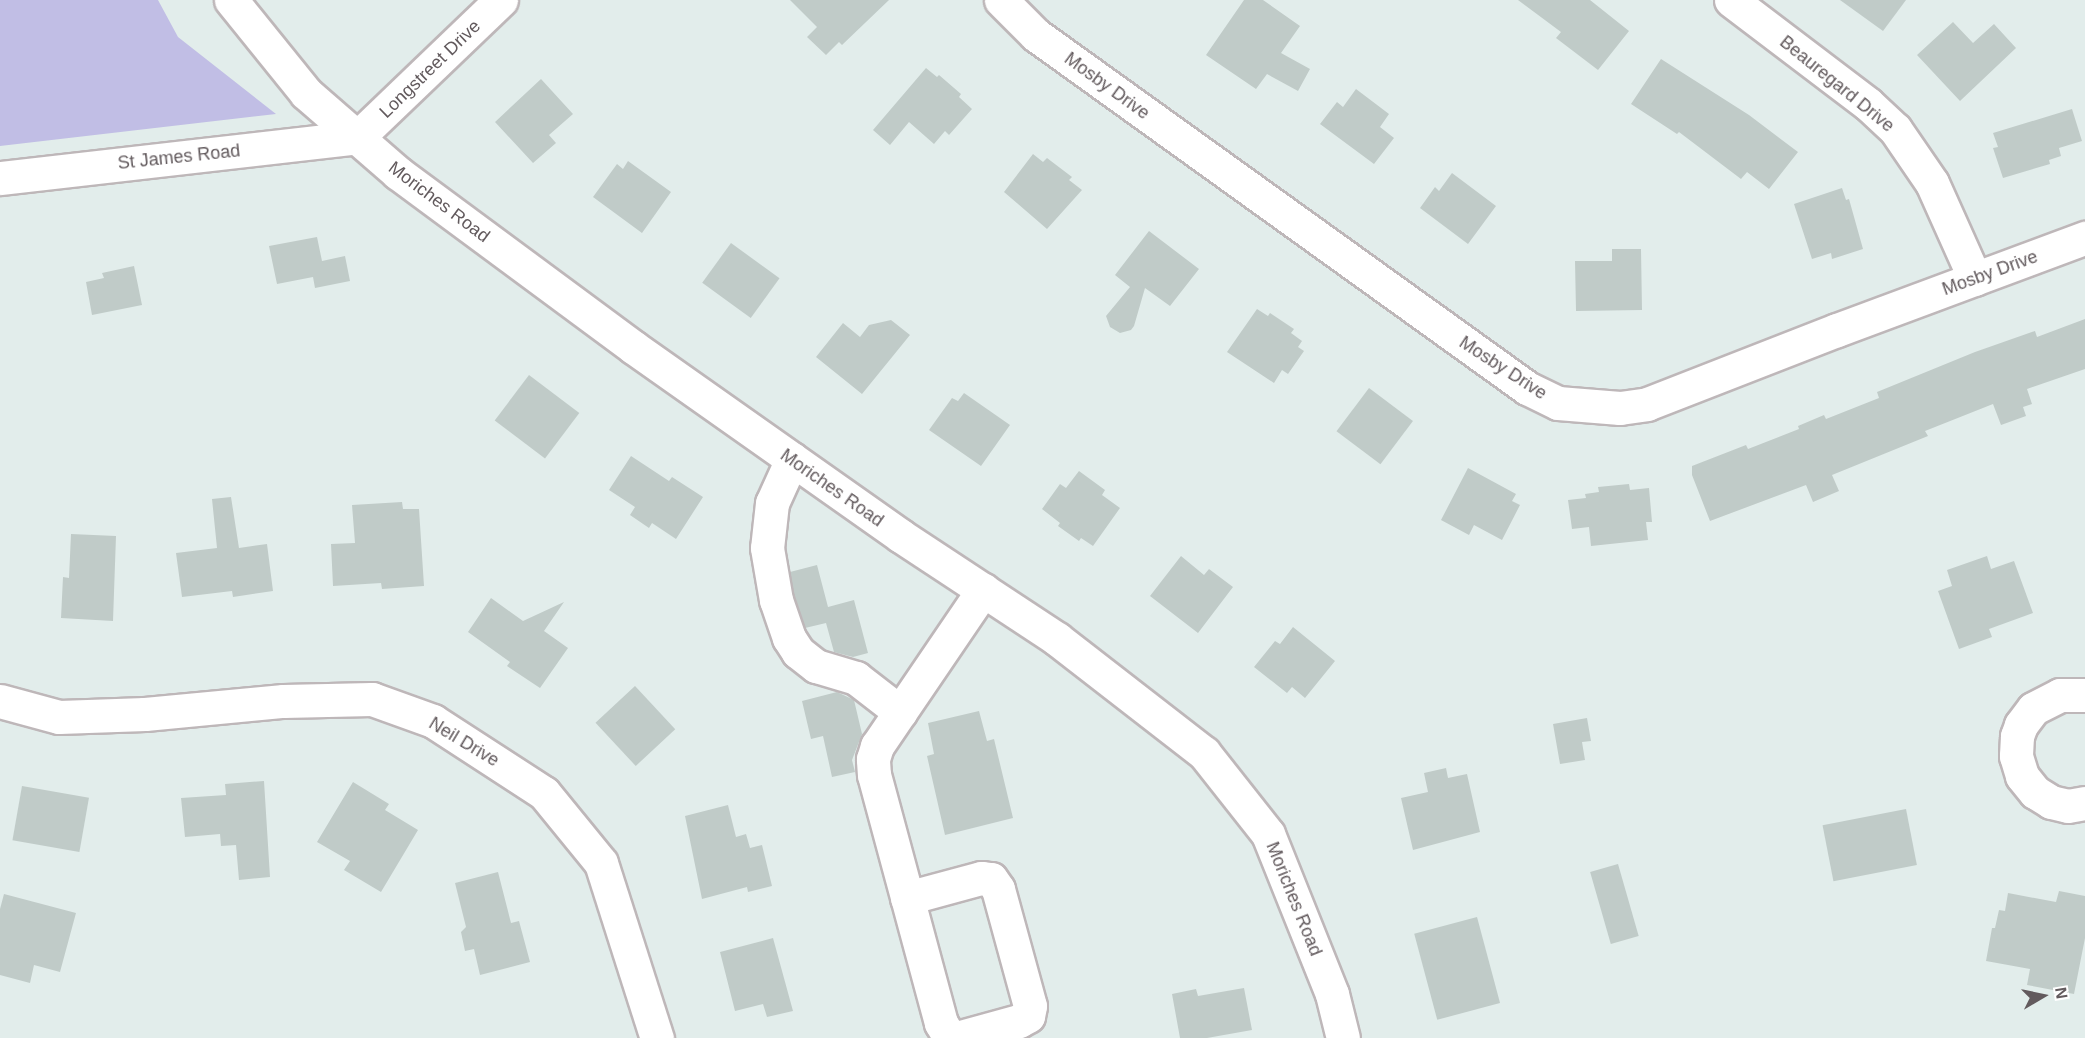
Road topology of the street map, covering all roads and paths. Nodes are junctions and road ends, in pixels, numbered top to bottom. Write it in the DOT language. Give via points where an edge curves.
graph roads {
  1 [pos="231,0"];
  2 [pos="501,0"];
  3 [pos="1000,0"];
  4 [pos="1731,0"];
  5 [pos="358,137"];
  6 [pos="0,178"];
  7 [pos="2085,238"];
  8 [pos="1975,279"];
  9 [pos="792,459"];
  10 [pos="983,590"];
  11 [pos="2085,695"];
  12 [pos="0,701"];
  13 [pos="900,712"];
  14 [pos="2085,803"];
  15 [pos="907,898"];
  16 [pos="657,1038"];
  17 [pos="956,1038"];
  18 [pos="1343,1038"];
  1 -- 5 [label="street, Moriches Road" via="306,93"];
  2 -- 5 [label="street, Longstreet Drive"];
  3 -- 8 [label="street, Mosby Drive" via="1036,35 1527,388 1558,403 1620,408 1647,404"];
  4 -- 8 [label="street, Beauregard Drive" via="1895,129 1932,183"];
  5 -- 6 [label="street, St James Road"];
  5 -- 9 [label="street, Moriches Road" via="417,187"];
  7 -- 8 [label="street, Mosby Drive"];
  9 -- 10 [label="street, Moriches Road"];
  9 -- 13 [label="street" via="772,503 767,548 776,600 789,638 798,652 816,666 856,678"];
  10 -- 13 [label="street"];
  10 -- 18 [label="street, Moriches Road" via="1057,639 1204,753 1268,834 1332,994"];
  11 -- 14 [label="street" via="2060,694 2033,709 2017,736 2016,756 2022,776 2035,792 2068,806"];
  12 -- 16 [label="street, Neil Drive" via="59,717 145,714 283,701 372,699 433,721 544,793 601,863"];
  13 -- 15 [label="street" via="877,746 873,775"];
  15 -- 17 [label="street" via="942,1023 947,1033"];
  15 -- 17 [label="street" via="981,878 991,879 998,889 1030,1006 1028,1016"];
}
